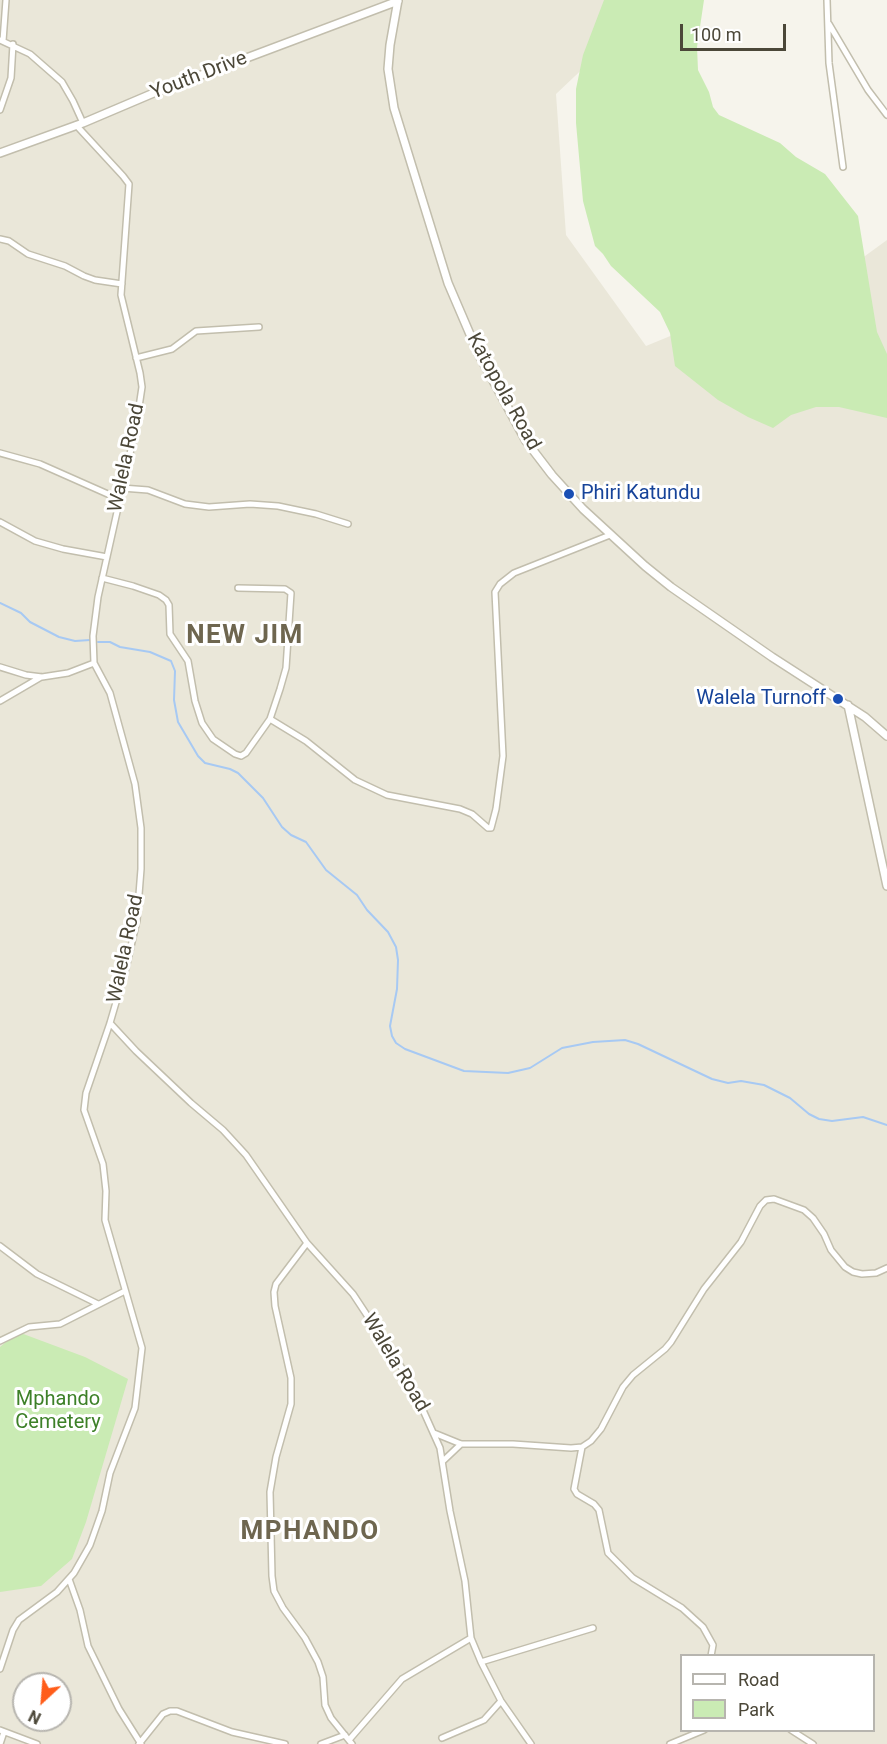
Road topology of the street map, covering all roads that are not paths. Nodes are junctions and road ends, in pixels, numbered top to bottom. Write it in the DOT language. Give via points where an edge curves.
graph roads {
  1 [pos="6,0"];
  2 [pos="398,0"];
  3 [pos="827,0"];
  4 [pos="828,22"];
  5 [pos="2,40"];
  6 [pos="13,44"];
  7 [pos="0,110"];
  8 [pos="887,115"];
  9 [pos="79,124"];
  10 [pos="0,153"];
  11 [pos="843,167"];
  12 [pos="0,239"];
  13 [pos="122,284"];
  14 [pos="259,327"];
  15 [pos="136,358"];
  16 [pos="0,453"];
  17 [pos="122,488"];
  18 [pos="119,499"];
  19 [pos="0,522"];
  20 [pos="348,524"];
  21 [pos="610,535"];
  22 [pos="107,557"];
  23 [pos="102,578"];
  24 [pos="238,588"];
  25 [pos="94,663"];
  26 [pos="0,667"];
  27 [pos="42,676"];
  28 [pos="0,701"];
  29 [pos="848,705"];
  30 [pos="270,720"];
  31 [pos="887,736"];
  32 [pos="887,886"];
  33 [pos="110,1023"];
  34 [pos="307,1243"];
  35 [pos="0,1246"];
  36 [pos="887,1268"];
  37 [pos="125,1291"];
  38 [pos="98,1304"];
  39 [pos="0,1341"];
  40 [pos="434,1433"];
  41 [pos="461,1444"];
  42 [pos="582,1447"];
  43 [pos="443,1461"];
  44 [pos="69,1579"];
  45 [pos="593,1628"];
  46 [pos="471,1638"];
  47 [pos="711,1654"];
  48 [pos="481,1662"];
  49 [pos="0,1669"];
  50 [pos="501,1701"];
  51 [pos="2,1731"];
  52 [pos="700,1732"];
  53 [pos="793,1732"];
  54 [pos="442,1738"];
  55 [pos="349,1740"];
  56 [pos="0,1744"];
  57 [pos="37,1744"];
  58 [pos="140,1744"];
  59 [pos="285,1744"];
  60 [pos="321,1744"];
  61 [pos="531,1744"];
  62 [pos="670,1744"];
  63 [pos="813,1744"];
  1 -- 5 [label="street"];
  2 -- 9 [label="street, Youth Drive"];
  2 -- 21 [label="street, Katopola Road" via="390,45 390,88 448,283 478,353 526,441 552,475"];
  3 -- 4 [label="street"];
  4 -- 8 [label="street"];
  4 -- 11 [label="street"];
  5 -- 6 [label="street, Walela Road"];
  6 -- 7 [label="street" via="10,78"];
  6 -- 9 [label="street, Walela Road" via="62,82 73,101"];
  9 -- 10 [label="street, Youth Drive"];
  9 -- 13 [label="street, Walela Road" via="129,184"];
  12 -- 13 [label="street" via="89,278"];
  13 -- 15 [label="street, Walela Road" via="122,306"];
  14 -- 15 [label="street" via="196,331 172,349"];
  15 -- 17 [label="street, Walela Road" via="142,387"];
  16 -- 18 [label="street" via="40,464"];
  17 -- 18 [label="street, Walela Road"];
  17 -- 20 [label="street" via="148,490 185,504 209,507 278,506"];
  18 -- 22 [label="street, Walela Road"];
  19 -- 22 [label="street" via="35,541"];
  21 -- 29 [label="street, Katopola Road" via="671,587"];
  21 -- 30 [label="street" via="514,573 495,592 503,756 491,828 460,809 387,795 355,780 306,741"];
  22 -- 23 [label="street, Walela Road"];
  23 -- 25 [label="street, Walela Road" via="93,636"];
  23 -- 30 [label="street" via="159,595 169,604 170,634 188,661 202,723 213,739 241,756"];
  24 -- 30 [label="street" via="285,589 291,593 286,668"];
  25 -- 27 [label="street" via="68,673"];
  25 -- 33 [label="street, Walela Road" via="110,693 127,751 141,828 137,920"];
  26 -- 27 [label="street"];
  27 -- 28 [label="street"];
  29 -- 31 [label="street, Katopola Road"];
  29 -- 32 [label="street"];
  33 -- 34 [label="street, Walela Road" via="246,1155"];
  33 -- 37 [label="street" via="84,1110 103,1164 105,1220"];
  34 -- 40 [label="street, Walela Road" via="353,1294 383,1338 409,1379"];
  34 -- 55 [label="street" via="274,1292 291,1378 291,1404 270,1492 272,1576 283,1608 318,1662 331,1718"];
  35 -- 38 [label="street" via="37,1274"];
  36 -- 42 [label="street" via="876,1273 853,1272 831,1250 824,1234 804,1210 774,1199 766,1200 671,1342 633,1375 601,1430"];
  37 -- 38 [label="street"];
  37 -- 44 [label="street" via="142,1348 135,1408 110,1473 93,1538"];
  38 -- 39 [label="street" via="60,1324 29,1327"];
  40 -- 41 [label="street"];
  40 -- 43 [label="street, Walela Road"];
  41 -- 42 [label="street"];
  41 -- 43 [label="street"];
  42 -- 47 [label="street" via="574,1489 599,1510 608,1553 633,1578 682,1608 703,1627 713,1645"];
  43 -- 46 [label="street, Walela Road"];
  44 -- 49 [label="street" via="19,1620"];
  44 -- 58 [label="street" via="88,1646"];
  45 -- 48 [label="street"];
  46 -- 48 [label="street, Walela Road"];
  46 -- 55 [label="street" via="402,1679"];
  48 -- 50 [label="street, Walela Road"];
  50 -- 54 [label="street" via="484,1720"];
  50 -- 61 [label="street, Walela Road"];
  51 -- 56 [label="street"];
  51 -- 57 [label="street"];
  52 -- 62 [label="street"];
  53 -- 63 [label="street"];
  55 -- 60 [label="street"];
  58 -- 59 [label="street" via="163,1714 177,1711 232,1732"];
}
